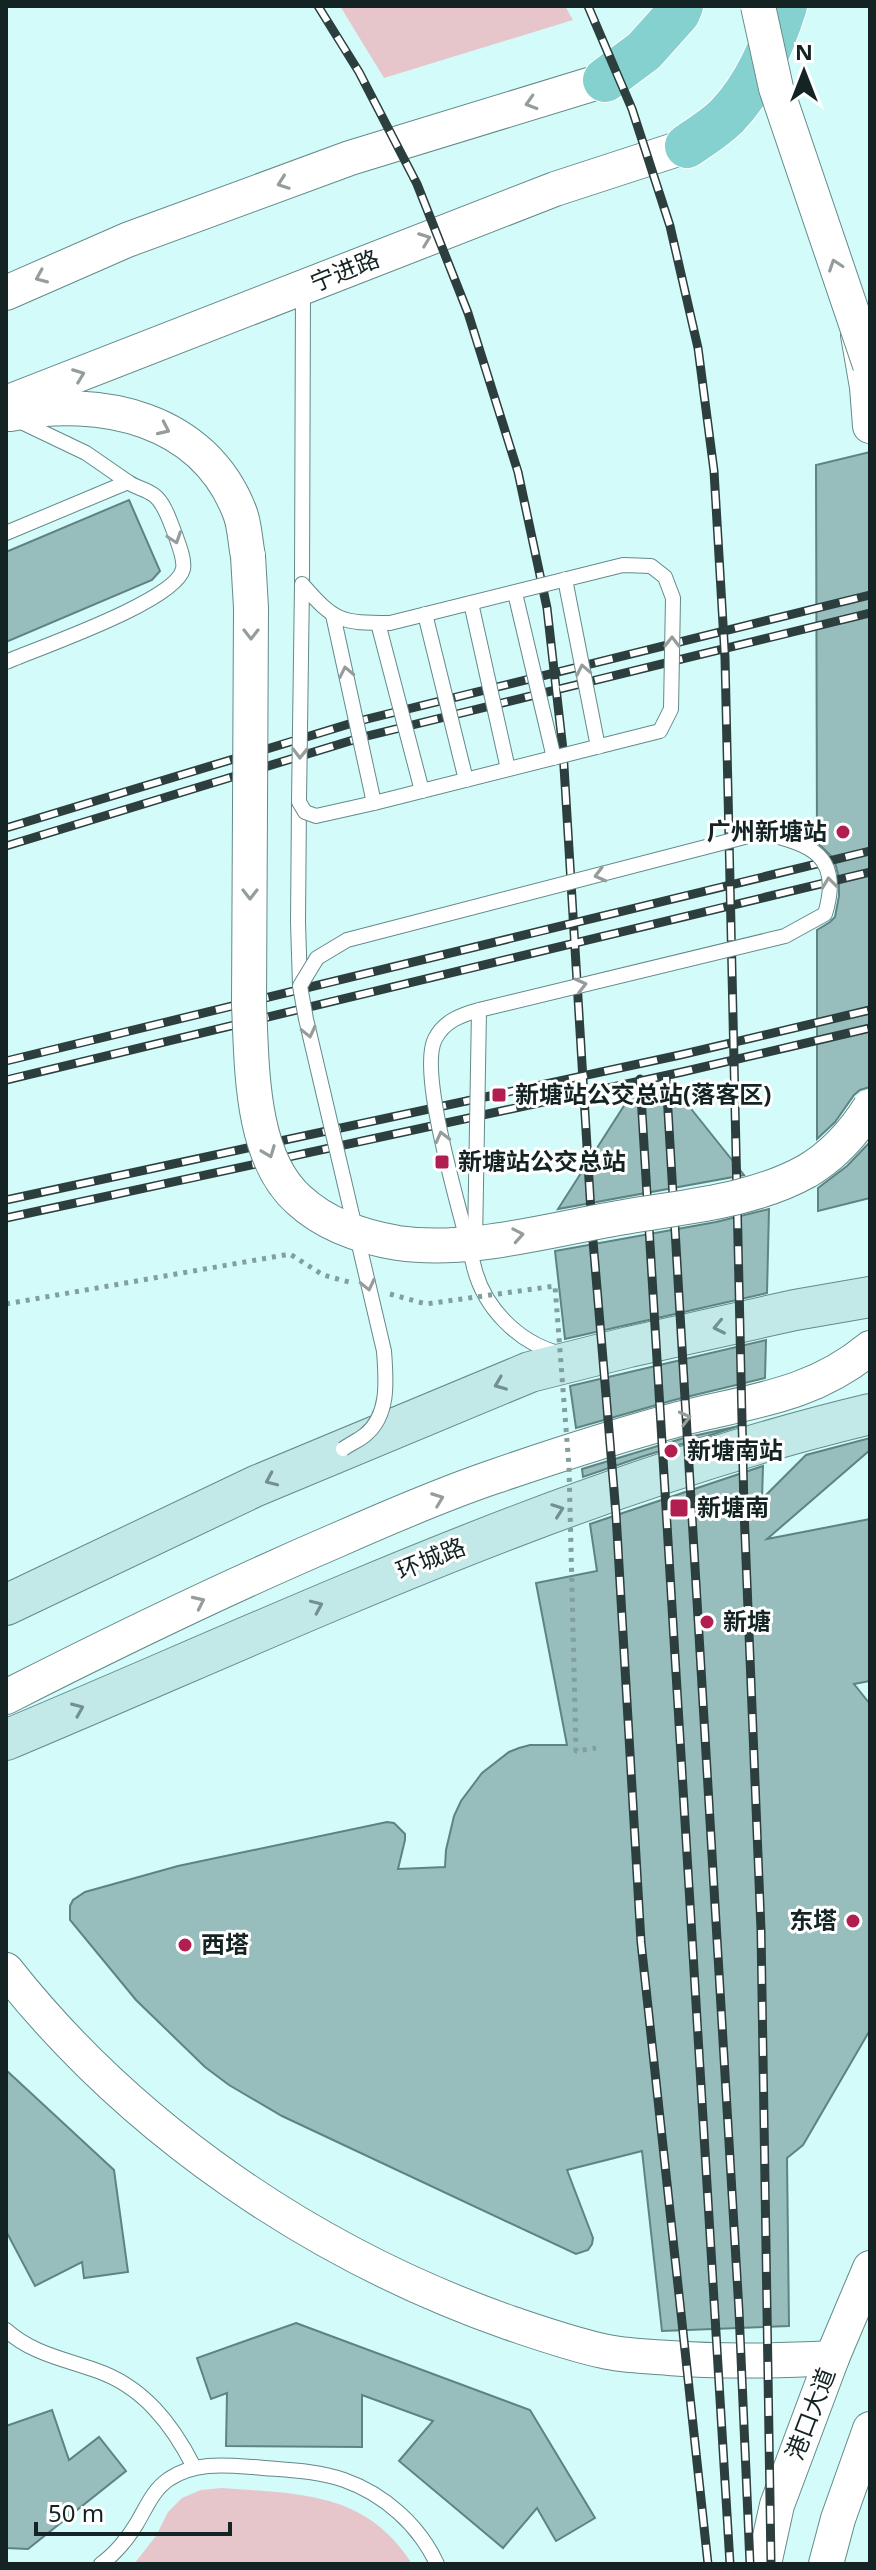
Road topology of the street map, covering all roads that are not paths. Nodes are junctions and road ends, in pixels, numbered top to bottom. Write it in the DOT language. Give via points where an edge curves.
graph roads {
  1 [pos="681,6"];
  2 [pos="758,6"];
  3 [pos="785,6"];
  4 [pos="605,80"];
  5 [pos="687,146"];
  6 [pos="303,288"];
  7 [pos="6,293"];
  8 [pos="856,325"];
  9 [pos="870,365"];
  10 [pos="6,403"];
  11 [pos="6,415"];
  12 [pos="870,426"];
  13 [pos="128,482"];
  14 [pos="6,533"];
  15 [pos="565,579"];
  16 [pos="302,584"];
  17 [pos="515,593"];
  18 [pos="471,603"];
  19 [pos="425,614"];
  20 [pos="333,615"];
  21 [pos="378,623"];
  22 [pos="6,662"];
  23 [pos="598,747"];
  24 [pos="554,758"];
  25 [pos="508,769"];
  26 [pos="466,780"];
  27 [pos="422,791"];
  28 [pos="299,802"];
  29 [pos="374,803"];
  30 [pos="300,986"];
  31 [pos="479,1010"];
  32 [pos="867,1114"];
  33 [pos="474,1267"];
  34 [pos="870,1297"];
  35 [pos="629,1347"];
  36 [pos="870,1348"];
  37 [pos="870,1414"];
  38 [pos="343,1449"];
  39 [pos="6,1605"];
  40 [pos="6,1697"];
  41 [pos="6,1740"];
  42 [pos="6,1970"];
  43 [pos="870,2268"];
  44 [pos="6,2330"];
  45 [pos="832,2358"];
  46 [pos="870,2429"];
  47 [pos="194,2467"];
  48 [pos="101,2564"];
  49 [pos="437,2564"];
  50 [pos="764,2564"];
  51 [pos="826,2564"];
  1 -- 4 [label="main road" via="644,51"];
  8 -- 2 [label="street, one-way, bridge" via="776,88"];
  3 -- 5 [label="main road" via="755,80 726,117"];
  4 -- 7 [label="street, one-way" via="350,158 127,240"];
  6 -- 5 [label="street, 宁进路, one-way" via="555,189"];
  10 -- 6 [label="street, 宁进路, one-way"];
  6 -- 16 [label="lane"];
  8 -- 9 [label="street, bridge"];
  8 -- 12 [label="street, bridge"];
  11 -- 13 [label="lane" via="86,453"];
  11 -- 32 [label="street, one-way, bridge" via="76,408 130,415 170,430 203,454 241,515 251,608 252,1061 268,1151 297,1199 344,1229 369,1237 427,1245 488,1241 773,1187 842,1145"];
  13 -- 14 [label="lane"];
  13 -- 22 [label="lane, one-way" via="156,496 164,509 183,563 177,581 140,606"];
  15 -- 17 [label="lane, bridge"];
  23 -- 15 [label="lane, one-way, bridge"];
  23 -- 15 [label="lane, one-way, bridge" via="660,731 666,720 671,709 673,598 665,577 651,566 623,565"];
  16 -- 20 [label="lane, bridge"];
  16 -- 28 [label="lane, one-way, bridge"];
  17 -- 18 [label="lane, bridge"];
  17 -- 24 [label="lane, bridge"];
  18 -- 19 [label="lane, bridge"];
  18 -- 25 [label="lane, bridge"];
  19 -- 21 [label="lane, bridge"];
  19 -- 26 [label="lane, bridge"];
  20 -- 21 [label="lane, bridge" via="355,623"];
  29 -- 20 [label="lane, one-way, bridge"];
  21 -- 27 [label="lane, bridge"];
  23 -- 24 [label="lane, bridge"];
  24 -- 25 [label="lane, bridge"];
  25 -- 26 [label="lane, bridge"];
  26 -- 27 [label="lane, bridge"];
  27 -- 29 [label="lane, bridge"];
  28 -- 29 [label="lane, bridge" via="316,816"];
  28 -- 30 [label="lane, bridge"];
  31 -- 30 [label="lane, one-way, bridge" via="785,936 825,914 830,873 817,852 795,840 760,833 347,940 317,958"];
  30 -- 38 [label="lane, one-way, bridge" via="384,1351 387,1385 381,1412 367,1434"];
  31 -- 33 [label="lane, bridge"];
  33 -- 31 [label="lane, one-way, bridge" via="429,1065 433,1042 444,1026"];
  33 -- 35 [label="lane, bridge" via="503,1322 538,1347 571,1357"];
  34 -- 35 [label="main road, one-way"];
  35 -- 38 [label="main road, one-way, bridge" via="530,1372"];
  40 -- 36 [label="street, one-way" via="280,1564 491,1478 666,1423 798,1390 825,1379"];
  41 -- 37 [label="main road, 环城路, one-way" via="511,1527 791,1433"];
  38 -- 39 [label="main road, one-way"];
  42 -- 45 [label="street" via="104,2076 202,2158 254,2196 365,2261 482,2313 604,2352 711,2360"];
  43 -- 45 [label="street, 港口大道"];
  44 -- 47 [label="lane" via="37,2352 99,2371 130,2387 178,2436"];
  45 -- 50 [label="street, 港口大道" via="777,2505"];
  46 -- 51 [label="street"];
  47 -- 48 [label="lane" via="169,2479 148,2499 137,2524"];
  47 -- 49 [label="lane" via="307,2472 344,2480 378,2496 407,2520"];
}
